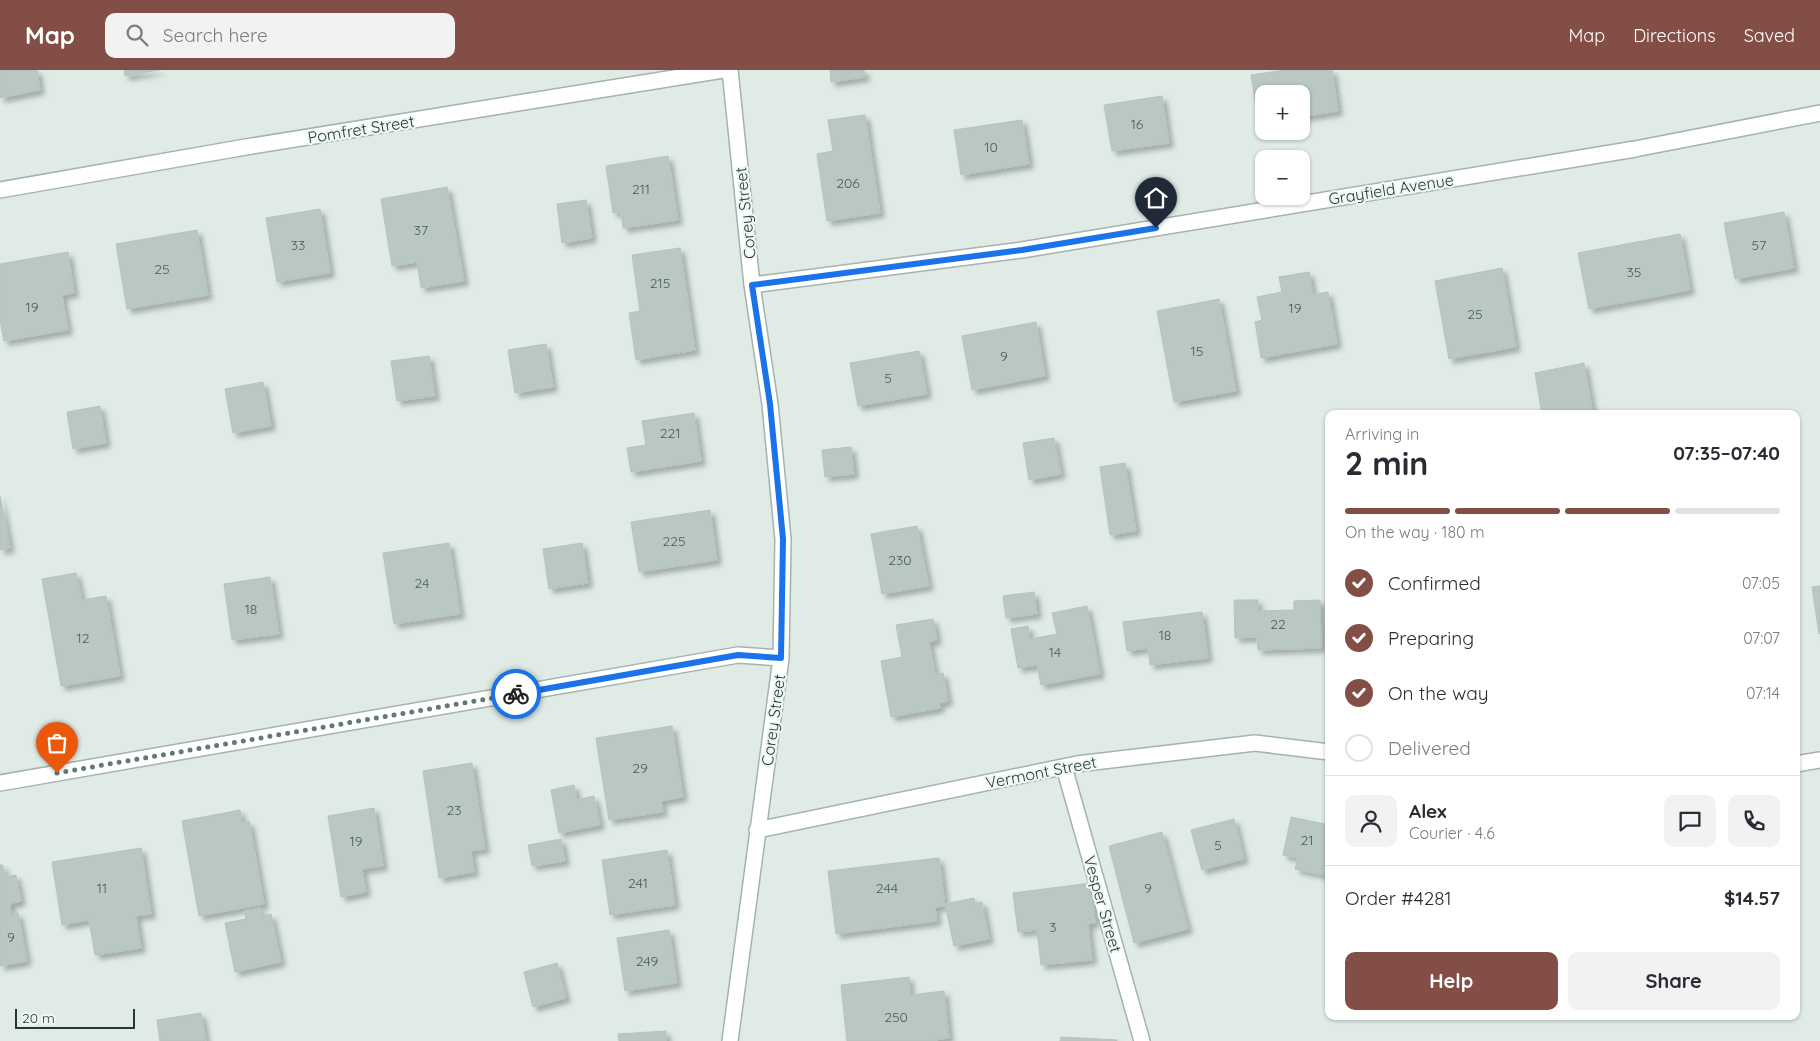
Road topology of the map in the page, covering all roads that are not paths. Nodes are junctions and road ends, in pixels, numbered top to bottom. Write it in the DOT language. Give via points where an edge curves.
graph roads {
  1 [pos="723,70"];
  2 [pos="730,70"];
  3 [pos="1820,112"];
  4 [pos="0,190"];
  5 [pos="752,285"];
  6 [pos="781,658"];
  7 [pos="1325,752"];
  8 [pos="1820,760"];
  9 [pos="1800,763"];
  10 [pos="1064,767"];
  11 [pos="0,783"];
  12 [pos="757,830"];
  13 [pos="730,1041"];
  14 [pos="1142,1041"];
  1 -- 4 [label="street, Pomfret Street"];
  2 -- 5 [label="street, Corey Street"];
  3 -- 5 [label="street, Grayfield Avenue" via="1635,148 1032,248"];
  5 -- 6 [label="street, Corey Street" via="770,404 783,539"];
  6 -- 11 [label="street" via="738,655"];
  6 -- 12 [label="street, Corey Street"];
  7 -- 10 [label="street, Vermont Street" via="1255,743"];
  8 -- 9 [label="street"];
  10 -- 12 [label="street, Vermont Street"];
  10 -- 14 [label="street, Vesper Street"];
  12 -- 13 [label="street, Corey Street"];
}
